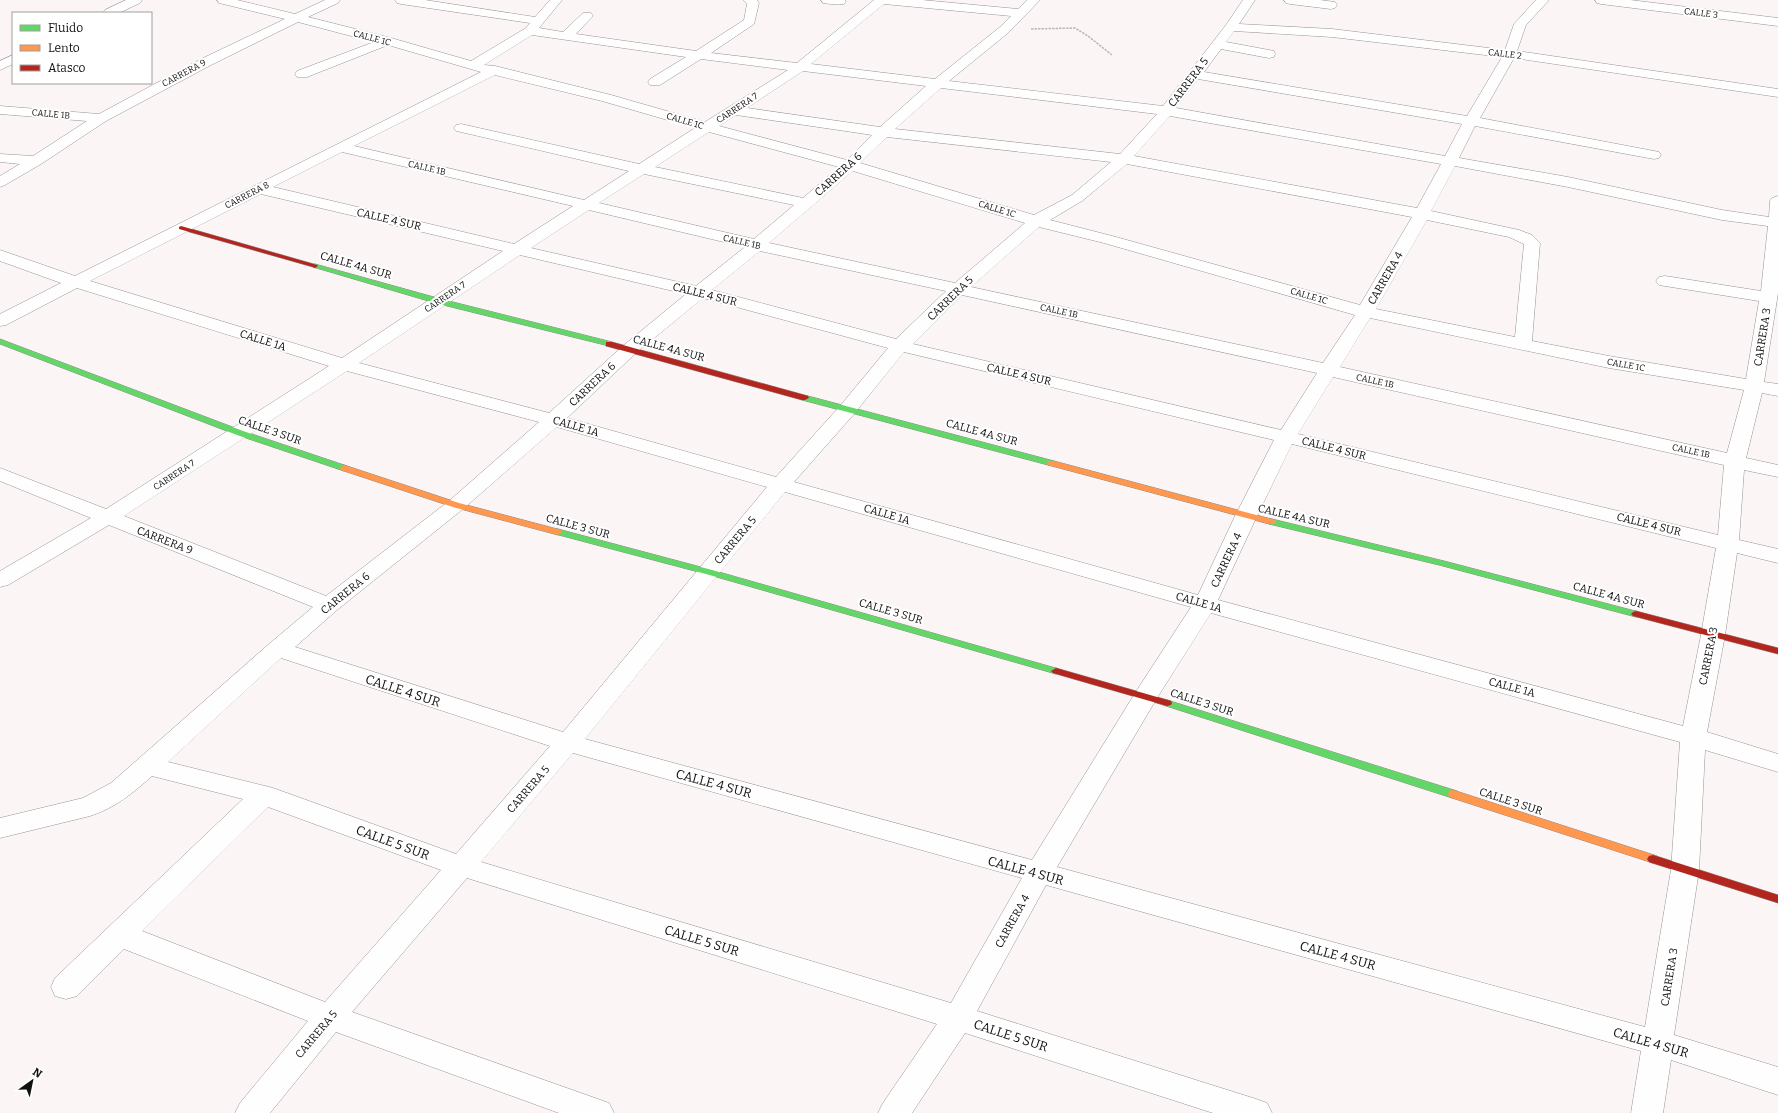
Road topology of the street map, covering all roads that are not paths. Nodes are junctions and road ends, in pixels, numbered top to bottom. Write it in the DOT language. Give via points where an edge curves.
graph roads {
  1 [pos="136,0"];
  2 [pos="222,0"];
  3 [pos="334,0"];
  4 [pos="401,0"];
  5 [pos="556,0"];
  6 [pos="749,0"];
  7 [pos="827,0"];
  8 [pos="1034,0"];
  9 [pos="1249,0"];
  10 [pos="1290,0"];
  11 [pos="1601,0"];
  12 [pos="840,1"];
  13 [pos="878,4"];
  14 [pos="1331,5"];
  15 [pos="1537,6"];
  16 [pos="111,12"];
  17 [pos="1021,13"];
  18 [pos="587,16"];
  19 [pos="297,18"];
  20 [pos="1234,22"];
  21 [pos="1778,22"];
  22 [pos="534,26"];
  23 [pos="565,37"];
  24 [pos="387,41"];
  25 [pos="1217,44"];
  26 [pos="1269,54"];
  27 [pos="1510,54"];
  28 [pos="699,56"];
  29 [pos="473,66"];
  30 [pos="799,68"];
  31 [pos="495,70"];
  32 [pos="302,74"];
  33 [pos="1194,74"];
  34 [pos="655,82"];
  35 [pos="937,84"];
  36 [pos="1778,94"];
  37 [pos="0,110"];
  38 [pos="734,110"];
  39 [pos="1167,111"];
  40 [pos="101,118"];
  41 [pos="1471,121"];
  42 [pos="706,127"];
  43 [pos="461,128"];
  44 [pos="883,132"];
  45 [pos="340,147"];
  46 [pos="1654,155"];
  47 [pos="0,158"];
  48 [pos="1124,159"];
  49 [pos="1451,160"];
  50 [pos="36,161"];
  51 [pos="850,164"];
  52 [pos="641,169"];
  53 [pos="0,182"];
  54 [pos="260,188"];
  55 [pos="806,203"];
  56 [pos="587,205"];
  57 [pos="1422,214"];
  58 [pos="1777,216"];
  59 [pos="1036,221"];
  60 [pos="181,228"];
  61 [pos="757,245"];
  62 [pos="516,250"];
  63 [pos="0,255"];
  64 [pos="1665,281"];
  65 [pos="78,283"];
  66 [pos="1773,284"];
  67 [pos="958,289"];
  68 [pos="699,292"];
  69 [pos="438,301"];
  70 [pos="1365,312"];
  71 [pos="0,321"];
  72 [pos="0,341"];
  73 [pos="1523,344"];
  74 [pos="900,346"];
  75 [pos="630,349"];
  76 [pos="344,366"];
  77 [pos="1328,370"];
  78 [pos="1754,386"];
  79 [pos="1778,390"];
  80 [pos="847,410"];
  81 [pos="553,420"];
  82 [pos="240,433"];
  83 [pos="1286,437"];
  84 [pos="1735,461"];
  85 [pos="1778,471"];
  86 [pos="0,474"];
  87 [pos="781,484"];
  88 [pos="456,506"];
  89 [pos="1246,516"];
  90 [pos="108,517"];
  91 [pos="1728,543"];
  92 [pos="1778,556"];
  93 [pos="708,572"];
  94 [pos="0,580"];
  95 [pos="1205,604"];
  96 [pos="330,605"];
  97 [pos="1713,634"];
  98 [pos="277,649"];
  99 [pos="1778,651"];
  100 [pos="1146,696"];
  101 [pos="1692,737"];
  102 [pos="568,743"];
  103 [pos="1778,763"];
  104 [pos="148,766"];
  105 [pos="264,795"];
  106 [pos="0,828"];
  107 [pos="460,866"];
  108 [pos="1685,870"];
  109 [pos="1039,873"];
  110 [pos="1778,898"];
  111 [pos="120,935"];
  112 [pos="66,987"];
  113 [pos="330,1017"];
  114 [pos="958,1018"];
  115 [pos="1658,1043"];
  116 [pos="1778,1081"];
  117 [pos="251,1113"];
  118 [pos="598,1113"];
  119 [pos="894,1113"];
  120 [pos="1256,1113"];
  121 [pos="1647,1113"];
  1 -- 16 [label="street"];
  2 -- 19 [label="street, CALLE 1C"];
  3 -- 19 [label="street, CARRERA 9"];
  4 -- 22 [label="street"];
  5 -- 22 [label="street"];
  6 -- 28 [label="street" via="753,4 748,22"];
  7 -- 12 [label="street"];
  8 -- 17 [label="street, CARRERA 6"];
  9 -- 20 [label="street, CARRERA 5"];
  10 -- 14 [label="street"];
  11 -- 21 [label="street, CALLE 3"];
  13 -- 17 [label="street"];
  13 -- 30 [label="street, CARRERA 7"];
  15 -- 27 [label="street, CARRERA 4" via="1520,24"];
  17 -- 35 [label="street, CARRERA 6"];
  18 -- 23 [label="street"];
  19 -- 24 [label="street, CALLE 1C"];
  19 -- 40 [label="street, CARRERA 9" via="206,62"];
  20 -- 25 [label="street, CARRERA 5"];
  20 -- 27 [label="street, CALLE 2"];
  22 -- 23 [label="street"];
  22 -- 29 [label="street"];
  23 -- 28 [label="street"];
  24 -- 29 [label="street, CALLE 1C"];
  24 -- 32 [label="street"];
  25 -- 26 [label="street"];
  25 -- 33 [label="street, CARRERA 5"];
  27 -- 36 [label="street, CALLE 2"];
  27 -- 41 [label="street, CARRERA 4"];
  28 -- 30 [label="street"];
  28 -- 34 [label="street"];
  29 -- 31 [label="street, CALLE 1C"];
  30 -- 35 [label="street"];
  30 -- 38 [label="street, CARRERA 7"];
  31 -- 42 [label="street, CALLE 1C"];
  31 -- 45 [label="street, CARRERA 8"];
  33 -- 39 [label="street, CARRERA 5"];
  33 -- 41 [label="street"];
  35 -- 39 [label="street"];
  35 -- 44 [label="street, CARRERA 6"];
  37 -- 40 [label="street, CALLE 1B"];
  38 -- 42 [label="street, CARRERA 7"];
  38 -- 44 [label="street"];
  39 -- 48 [label="street, CARRERA 5"];
  39 -- 49 [label="street"];
  40 -- 50 [label="street, CARRERA 9"];
  41 -- 46 [label="street"];
  41 -- 49 [label="street, CARRERA 4"];
  42 -- 51 [label="street, CALLE 1C"];
  42 -- 52 [label="street, CARRERA 7"];
  43 -- 52 [label="street"];
  44 -- 48 [label="street"];
  44 -- 51 [label="street, CARRERA 6"];
  45 -- 54 [label="street, CARRERA 8"];
  45 -- 56 [label="street, CALLE 1B"];
  47 -- 50 [label="street"];
  48 -- 57 [label="street"];
  48 -- 59 [label="street, CARRERA 5" via="1077,198"];
  49 -- 57 [label="street, CARRERA 4"];
  49 -- 58 [label="street" via="1722,215"];
  50 -- 53 [label="street, CARRERA 9"];
  51 -- 55 [label="street, CARRERA 6"];
  51 -- 59 [label="street, CALLE 1C"];
  52 -- 55 [label="street"];
  52 -- 56 [label="street, CARRERA 7"];
  54 -- 60 [label="street, CARRERA 8"];
  54 -- 62 [label="street, CALLE 4 SUR"];
  55 -- 61 [label="street, CARRERA 6"];
  56 -- 61 [label="street, CALLE 1B"];
  56 -- 62 [label="street, CARRERA 7"];
  57 -- 70 [label="street, CARRERA 4"];
  57 -- 73 [label="street" via="1513,233 1532,243"];
  58 -- 66 [label="street, CARRERA 3"];
  59 -- 67 [label="street, CARRERA 5"];
  59 -- 70 [label="street, CALLE 1C"];
  60 -- 65 [label="street, CARRERA 8"];
  60 -- 69 [label="street, CALLE 4A SUR"];
  61 -- 67 [label="street, CALLE 1B"];
  61 -- 68 [label="street, CARRERA 6"];
  62 -- 68 [label="street, CALLE 4 SUR"];
  62 -- 69 [label="street, CARRERA 7"];
  63 -- 65 [label="street, CALLE 1A"];
  64 -- 66 [label="street"];
  65 -- 71 [label="street, CARRERA 8"];
  65 -- 76 [label="street, CALLE 1A"];
  66 -- 78 [label="street, CARRERA 3"];
  67 -- 74 [label="street, CARRERA 5"];
  67 -- 77 [label="street, CALLE 1B"];
  68 -- 74 [label="street, CALLE 4 SUR"];
  68 -- 75 [label="street, CARRERA 6"];
  69 -- 75 [label="street, CALLE 4A SUR"];
  69 -- 76 [label="street, CARRERA 7"];
  70 -- 73 [label="street, CALLE 1C"];
  70 -- 77 [label="street, CARRERA 4"];
  72 -- 82 [label="street, CALLE 3 SUR"];
  73 -- 78 [label="street, CALLE 1C" via="1609,362"];
  74 -- 80 [label="street, CARRERA 5"];
  74 -- 83 [label="street, CALLE 4 SUR"];
  75 -- 80 [label="street, CALLE 4A SUR"];
  75 -- 81 [label="street, CARRERA 6"];
  76 -- 81 [label="street, CALLE 1A"];
  76 -- 82 [label="street, CARRERA 7"];
  77 -- 83 [label="street, CARRERA 4"];
  77 -- 84 [label="street, CALLE 1B"];
  78 -- 79 [label="street, CALLE 1C"];
  78 -- 84 [label="street, CARRERA 3"];
  80 -- 87 [label="street, CARRERA 5"];
  80 -- 89 [label="street, CALLE 4A SUR"];
  81 -- 87 [label="street, CALLE 1A"];
  81 -- 88 [label="street, CARRERA 6"];
  82 -- 88 [label="street, CALLE 3 SUR"];
  82 -- 90 [label="street, CARRERA 7"];
  83 -- 89 [label="street, CARRERA 4"];
  83 -- 91 [label="street, CALLE 4 SUR"];
  84 -- 85 [label="street, CALLE 1B"];
  84 -- 91 [label="street, CARRERA 3"];
  86 -- 90 [label="street, CARRERA 9"];
  87 -- 93 [label="street, CARRERA 5"];
  87 -- 95 [label="street, CALLE 1A"];
  88 -- 93 [label="street, CALLE 3 SUR"];
  88 -- 96 [label="street, CARRERA 6"];
  89 -- 95 [label="street, CARRERA 4"];
  89 -- 97 [label="street, CALLE 4A SUR" via="1441,563"];
  90 -- 94 [label="street, CARRERA 7"];
  90 -- 96 [label="street, CARRERA 9"];
  91 -- 92 [label="street, CALLE 4 SUR"];
  91 -- 97 [label="street, CARRERA 3"];
  93 -- 100 [label="street, CALLE 3 SUR"];
  93 -- 102 [label="street, CARRERA 5"];
  95 -- 100 [label="street, CARRERA 4"];
  95 -- 101 [label="street, CALLE 1A"];
  96 -- 98 [label="street, CARRERA 6"];
  97 -- 99 [label="street, CALLE 4A SUR"];
  97 -- 101 [label="street, CARRERA 3"];
  98 -- 102 [label="street, CALLE 4 SUR"];
  98 -- 104 [label="street, CARRERA 6"];
  100 -- 108 [label="street, CALLE 3 SUR"];
  100 -- 109 [label="street, CARRERA 4"];
  101 -- 103 [label="street, CALLE 1A"];
  101 -- 108 [label="street, CARRERA 3"];
  102 -- 107 [label="street, CARRERA 5"];
  102 -- 109 [label="street, CALLE 4 SUR"];
  104 -- 105 [label="street, CALLE 5 SUR"];
  104 -- 106 [label="street, CARRERA 6" via="120,790 95,804"];
  105 -- 107 [label="street, CALLE 5 SUR"];
  105 -- 111 [label="street"];
  107 -- 113 [label="street, CARRERA 5"];
  107 -- 114 [label="street, CALLE 5 SUR"];
  108 -- 110 [label="street, CALLE 3 SUR"];
  108 -- 115 [label="street, CARRERA 3"];
  109 -- 114 [label="street, CARRERA 4"];
  109 -- 115 [label="street, CALLE 4 SUR"];
  111 -- 112 [label="street"];
  111 -- 113 [label="street"];
  113 -- 117 [label="street, CARRERA 5"];
  113 -- 118 [label="street"];
  114 -- 119 [label="street, CARRERA 4"];
  114 -- 120 [label="street, CALLE 5 SUR"];
  115 -- 116 [label="street, CALLE 4 SUR"];
  115 -- 121 [label="street, CARRERA 3"];
}
